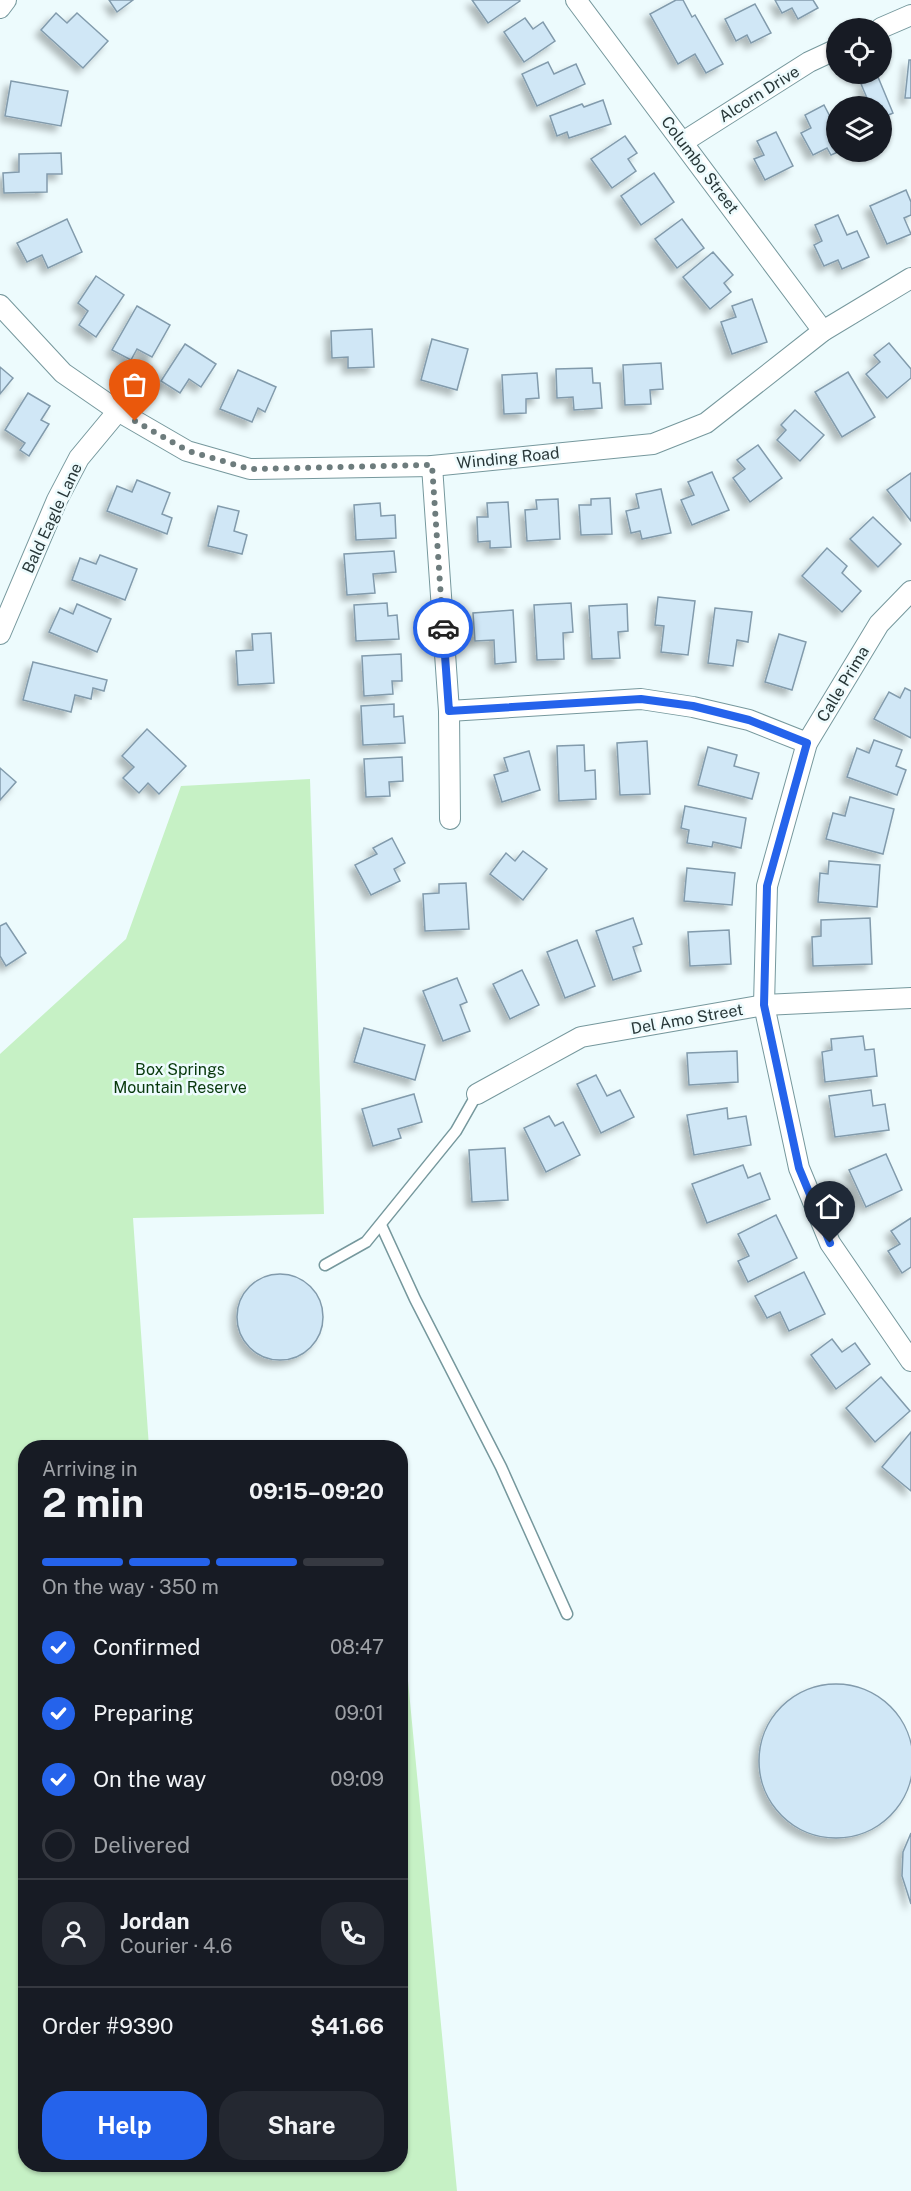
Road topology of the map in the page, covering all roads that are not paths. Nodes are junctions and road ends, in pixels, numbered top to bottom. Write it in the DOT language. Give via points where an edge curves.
graph roads {
  1 [pos="6,0"];
  2 [pos="576,0"];
  3 [pos="0,8"];
  4 [pos="911,15"];
  5 [pos="892,23"];
  6 [pos="826,54"];
  7 [pos="683,142"];
  8 [pos="911,278"];
  9 [pos="0,305"];
  10 [pos="823,332"];
  11 [pos="118,411"];
  12 [pos="432,465"];
  13 [pos="911,591"];
  14 [pos="0,634"];
  15 [pos="449,711"];
  16 [pos="807,743"];
  17 [pos="450,819"];
  18 [pos="911,998"];
  19 [pos="764,1005"];
  20 [pos="477,1094"];
  21 [pos="381,1225"];
  22 [pos="325,1265"];
  23 [pos="911,1361"];
  24 [pos="567,1614"];
  1 -- 3 [label="street"];
  2 -- 7 [label="street, Columbo Street"];
  4 -- 5 [label="street"];
  6 -- 7 [label="street, Alcorn Drive"];
  7 -- 10 [label="street, Columbo Street"];
  8 -- 10 [label="street, Winding Road"];
  9 -- 11 [label="street, Winding Road" via="63,372"];
  10 -- 12 [label="street, Winding Road" via="706,423 654,444"];
  11 -- 12 [label="street, Winding Road" via="188,451 250,469"];
  11 -- 14 [label="street, Bald Eagle Lane" via="79,458"];
  12 -- 15 [label="street"];
  13 -- 16 [label="street, Calle Prima" via="879,624"];
  15 -- 16 [label="street" via="641,699 693,706 749,720"];
  15 -- 17 [label="street"];
  16 -- 19 [label="street, Calle Prima" via="767,886"];
  18 -- 19 [label="street, Del Amo Street"];
  19 -- 20 [label="street, Del Amo Street" via="582,1037"];
  19 -- 23 [label="street, Calle Prima" via="799,1168 830,1243"];
  20 -- 21 [label="lane" via="456,1131"];
  21 -- 22 [label="lane" via="366,1242"];
  21 -- 24 [label="lane" via="501,1467"];
}
